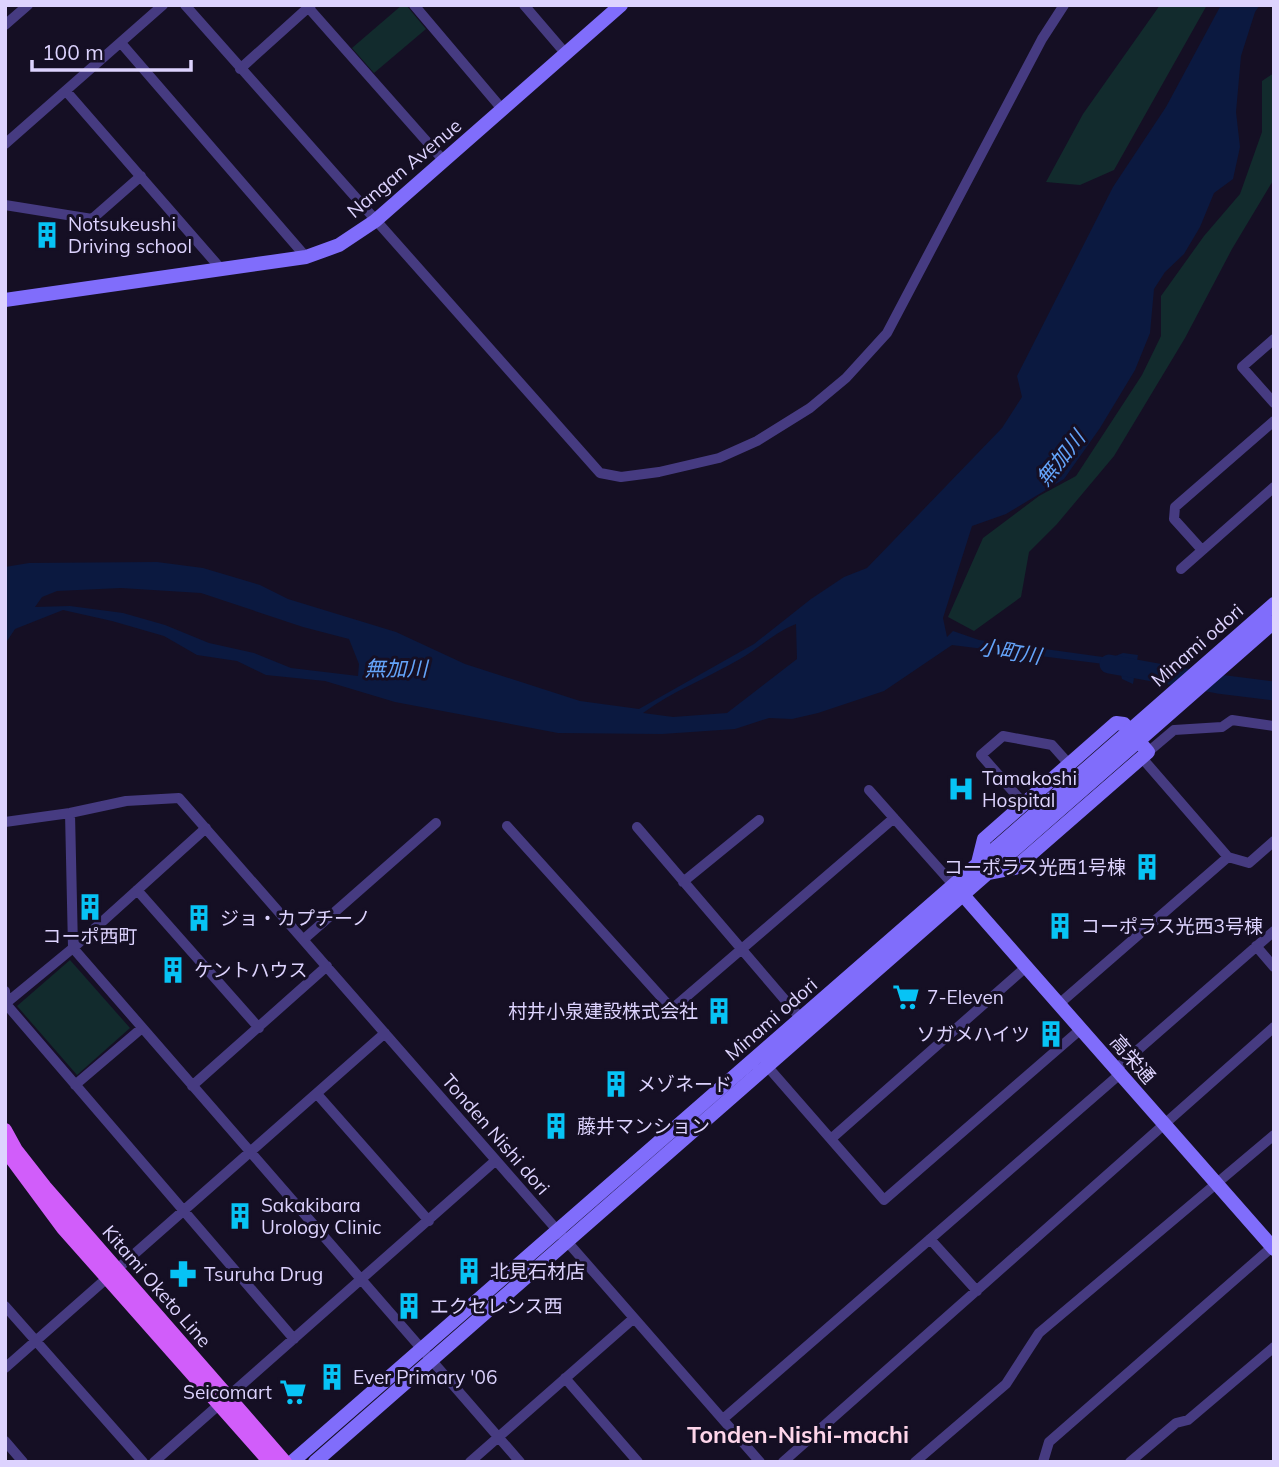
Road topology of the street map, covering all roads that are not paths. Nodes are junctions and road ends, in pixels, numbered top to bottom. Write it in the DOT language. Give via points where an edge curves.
graph roads {
  1 [pos="28,5"];
  2 [pos="163,5"];
  3 [pos="185,5"];
  4 [pos="414,5"];
  5 [pos="524,5"];
  6 [pos="621,5"];
  7 [pos="1063,5"];
  8 [pos="308,6"];
  9 [pos="5,25"];
  10 [pos="121,43"];
  11 [pos="566,54"];
  12 [pos="240,69"];
  13 [pos="66,91"];
  14 [pos="502,109"];
  15 [pos="5,144"];
  16 [pos="444,161"];
  17 [pos="141,176"];
  18 [pos="5,205"];
  19 [pos="375,220"];
  20 [pos="306,257"];
  21 [pos="222,270"];
  22 [pos="5,300"];
  23 [pos="1274,339"];
  24 [pos="1274,402"];
  25 [pos="1274,421"];
  26 [pos="1274,487"];
  27 [pos="1202,550"];
  28 [pos="1181,569"];
  29 [pos="1274,604"];
  30 [pos="1274,622"];
  31 [pos="1274,726"];
  32 [pos="1145,755"];
  33 [pos="1069,764"];
  34 [pos="869,790"];
  35 [pos="1024,804"];
  36 [pos="70,813"];
  37 [pos="894,818"];
  38 [pos="759,820"];
  39 [pos="5,822"];
  40 [pos="436,823"];
  41 [pos="507,826"];
  42 [pos="637,827"];
  43 [pos="206,828"];
  44 [pos="1274,841"];
  45 [pos="1002,852"];
  46 [pos="1227,857"];
  47 [pos="982,869"];
  48 [pos="683,882"];
  49 [pos="137,890"];
  50 [pos="959,890"];
  51 [pos="1274,931"];
  52 [pos="304,939"];
  53 [pos="1256,946"];
  54 [pos="73,948"];
  55 [pos="741,950"];
  56 [pos="327,966"];
  57 [pos="1026,967"];
  58 [pos="1274,967"];
  59 [pos="5,991"];
  60 [pos="6,1004"];
  61 [pos="1059,1004"];
  62 [pos="805,1023"];
  63 [pos="1274,1027"];
  64 [pos="142,1028"];
  65 [pos="258,1028"];
  66 [pos="1081,1029"];
  67 [pos="385,1033"];
  68 [pos="768,1066"];
  69 [pos="1118,1071"];
  70 [pos="75,1085"];
  71 [pos="192,1086"];
  72 [pos="317,1094"];
  73 [pos="1165,1124"];
  74 [pos="5,1130"];
  75 [pos="1274,1135"];
  76 [pos="832,1139"];
  77 [pos="5,1150"];
  78 [pos="251,1153"];
  79 [pos="495,1161"];
  80 [pos="1216,1183"];
  81 [pos="184,1212"];
  82 [pos="429,1221"];
  83 [pos="562,1236"];
  84 [pos="930,1239"];
  85 [pos="1273,1248"];
  86 [pos="111,1274"];
  87 [pos="360,1280"];
  88 [pos="977,1291"];
  89 [pos="5,1306"];
  90 [pos="634,1318"];
  91 [pos="294,1339"];
  92 [pos="36,1341"];
  93 [pos="1274,1347"];
  94 [pos="426,1355"];
  95 [pos="5,1368"];
  96 [pos="565,1378"];
  97 [pos="224,1400"];
  98 [pos="723,1419"];
  99 [pos="498,1437"];
  100 [pos="5,1441"];
  101 [pos="17,1460"];
  102 [pos="143,1462"];
  103 [pos="154,1462"];
  104 [pos="270,1462"];
  105 [pos="285,1462"];
  106 [pos="292,1462"];
  107 [pos="315,1462"];
  108 [pos="470,1462"];
  109 [pos="520,1462"];
  110 [pos="638,1462"];
  111 [pos="760,1462"];
  112 [pos="783,1462"];
  113 [pos="915,1462"];
  114 [pos="1043,1462"];
  115 [pos="1130,1462"];
  1 -- 9 [label="street"];
  2 -- 10 [label="street"];
  3 -- 12 [label="street"];
  4 -- 14 [label="street"];
  5 -- 11 [label="street"];
  6 -- 11 [label="street, Nangan Avenue"];
  7 -- 19 [label="street" via="887,333 846,378 810,408 719,458 621,477 600,473"];
  8 -- 12 [label="street"];
  8 -- 16 [label="street"];
  10 -- 13 [label="street"];
  10 -- 20 [label="street"];
  11 -- 14 [label="street, Nangan Avenue"];
  12 -- 19 [label="street"];
  13 -- 15 [label="street"];
  13 -- 17 [label="street"];
  14 -- 16 [label="street, Nangan Avenue"];
  16 -- 19 [label="street, Nangan Avenue"];
  17 -- 18 [label="street" via="92,219"];
  17 -- 21 [label="street"];
  19 -- 20 [label="street, Nangan Avenue" via="339,245"];
  20 -- 21 [label="street, Nangan Avenue"];
  21 -- 22 [label="street, Nangan Avenue"];
  23 -- 24 [label="street" via="1242,367"];
  25 -- 27 [label="street" via="1175,507 1174,519"];
  26 -- 27 [label="street"];
  27 -- 28 [label="street"];
  29 -- 45 [label="street, Minami odori, bridge"];
  30 -- 45 [label="street, Minami odori, bridge"];
  31 -- 32 [label="street" via="1232,720 1222,727 1174,730"];
  32 -- 33 [label="street" via="1124,724 1116,723"];
  32 -- 46 [label="street"];
  32 -- 47 [label="street" via="1015,868"];
  33 -- 35 [label="street"];
  33 -- 35 [label="street" via="1052,745 1003,736 981,755"];
  34 -- 37 [label="street"];
  35 -- 47 [label="street" via="984,839"];
  36 -- 39 [label="street"];
  36 -- 43 [label="street, Tonden Nishi dori" via="126,801 179,798"];
  36 -- 54 [label="street"];
  37 -- 50 [label="street"];
  37 -- 55 [label="street"];
  38 -- 48 [label="street"];
  40 -- 52 [label="street"];
  41 -- 55 [label="street" via="673,1009"];
  42 -- 48 [label="street"];
  43 -- 49 [label="street"];
  43 -- 52 [label="street, Tonden Nishi dori"];
  44 -- 46 [label="street" via="1249,863"];
  45 -- 47 [label="street, Minami odori"];
  46 -- 61 [label="street"];
  47 -- 50 [label="street, Minami odori"];
  48 -- 55 [label="street"];
  49 -- 54 [label="street"];
  49 -- 65 [label="street"];
  50 -- 57 [label="street, 高栄通"];
  50 -- 62 [label="street, Minami odori"];
  51 -- 53 [label="street"];
  52 -- 56 [label="street, Tonden Nishi dori"];
  53 -- 58 [label="street"];
  53 -- 69 [label="street"];
  54 -- 60 [label="street"];
  54 -- 64 [label="street"];
  55 -- 62 [label="street"];
  56 -- 65 [label="street"];
  56 -- 67 [label="street, Tonden Nishi dori"];
  57 -- 61 [label="street, 高栄通"];
  57 -- 76 [label="street"];
  59 -- 60 [label="street"];
  60 -- 70 [label="street"];
  61 -- 66 [label="street, 高栄通"];
  62 -- 68 [label="street, Minami odori"];
  62 -- 83 [label="street, Minami odori"];
  63 -- 73 [label="street"];
  64 -- 70 [label="street"];
  64 -- 71 [label="street"];
  65 -- 71 [label="street"];
  66 -- 69 [label="street, 高栄通"];
  66 -- 76 [label="street" via="884,1200"];
  67 -- 72 [label="street"];
  67 -- 79 [label="street, Tonden Nishi dori"];
  68 -- 76 [label="street"];
  68 -- 83 [label="street, Minami odori"];
  69 -- 73 [label="street, 高栄通"];
  69 -- 84 [label="street"];
  70 -- 81 [label="street"];
  71 -- 78 [label="street"];
  72 -- 78 [label="street"];
  72 -- 82 [label="street"];
  73 -- 80 [label="street, 高栄通"];
  73 -- 88 [label="street"];
  74 -- 86 [label="main road, Kitami Oketo Line"];
  75 -- 80 [label="street"];
  77 -- 86 [label="main road, Kitami Oketo Line" via="63,1228"];
  78 -- 81 [label="street"];
  78 -- 87 [label="street"];
  79 -- 82 [label="street"];
  79 -- 83 [label="street, Tonden Nishi dori"];
  80 -- 85 [label="street, 高栄通"];
  80 -- 113 [label="street" via="1039,1333 1006,1384"];
  81 -- 86 [label="street"];
  81 -- 91 [label="street"];
  82 -- 87 [label="street"];
  83 -- 90 [label="street, Tonden Nishi dori"];
  83 -- 94 [label="street, Minami odori"];
  84 -- 88 [label="street"];
  84 -- 98 [label="street"];
  85 -- 114 [label="street" via="1049,1442"];
  86 -- 92 [label="street"];
  86 -- 97 [label="main road, Kitami Oketo Line"];
  87 -- 91 [label="street"];
  87 -- 94 [label="street"];
  88 -- 112 [label="street"];
  89 -- 92 [label="street"];
  90 -- 96 [label="street"];
  90 -- 98 [label="street, Tonden Nishi dori"];
  91 -- 97 [label="street"];
  92 -- 95 [label="street"];
  92 -- 102 [label="street"];
  93 -- 115 [label="street"];
  94 -- 99 [label="street"];
  94 -- 106 [label="street, Minami odori"];
  94 -- 107 [label="street, Minami odori"];
  96 -- 99 [label="street"];
  96 -- 110 [label="street"];
  97 -- 103 [label="street"];
  97 -- 104 [label="main road, Kitami Oketo Line"];
  97 -- 105 [label="main road, Kitami Oketo Line"];
  98 -- 111 [label="street, Tonden Nishi dori"];
  99 -- 108 [label="street"];
  99 -- 109 [label="street"];
  100 -- 101 [label="street"];
}
